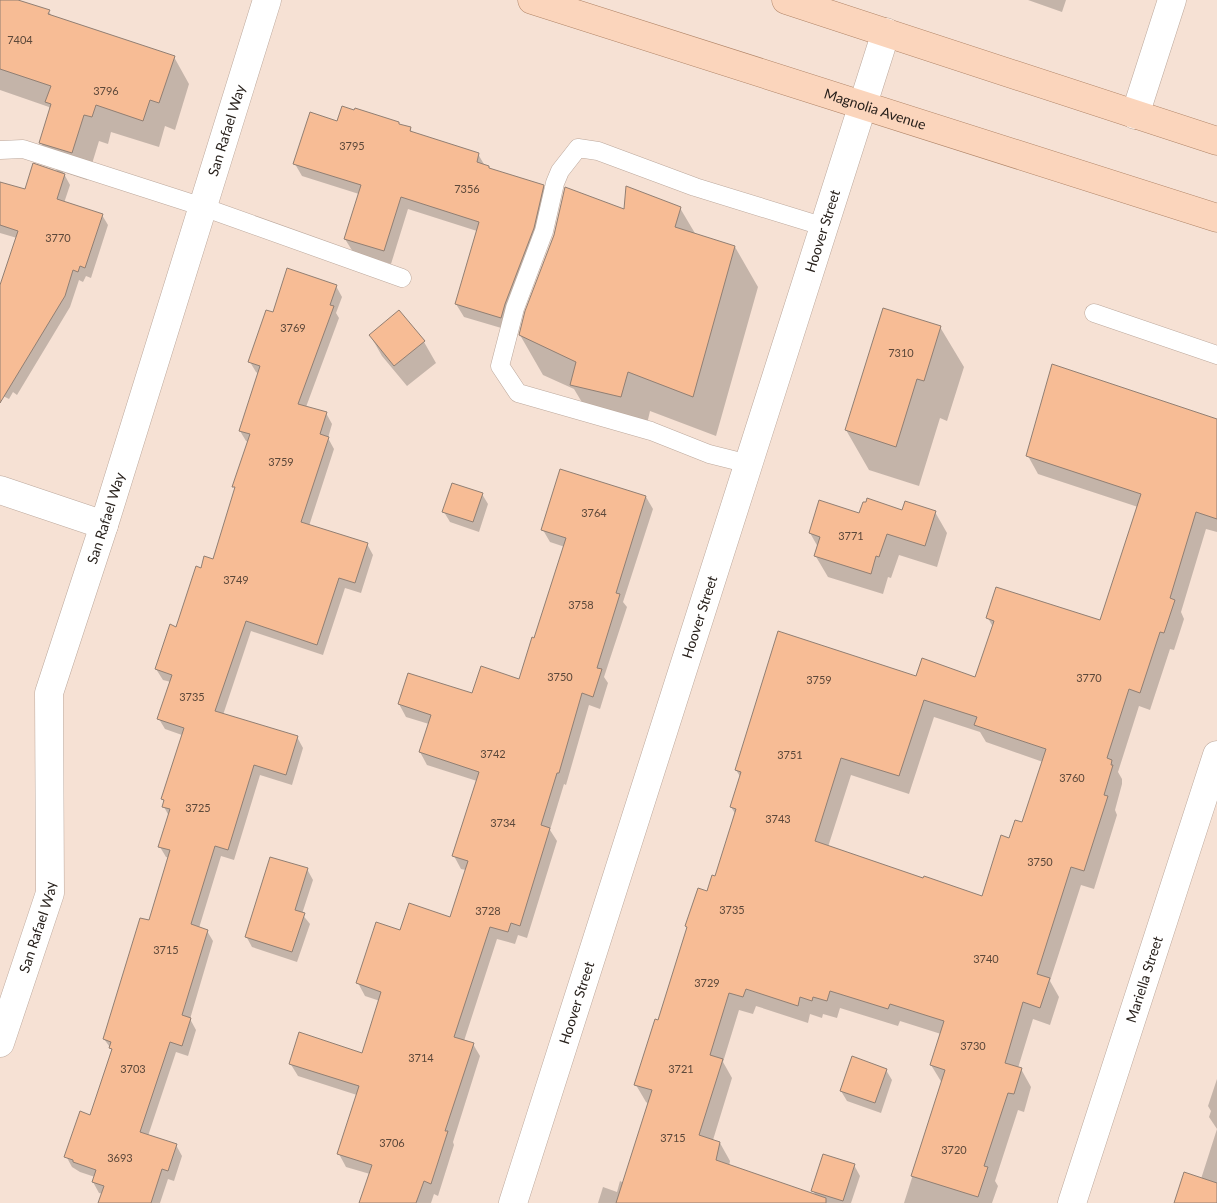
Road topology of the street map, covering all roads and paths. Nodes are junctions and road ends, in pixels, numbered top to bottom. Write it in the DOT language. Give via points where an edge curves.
graph roads {
  1 [pos="267,0"];
  2 [pos="532,0"];
  3 [pos="786,0"];
  4 [pos="1172,0"];
  5 [pos="886,32"];
  6 [pos="864,104"];
  7 [pos="1135,115"];
  8 [pos="1217,141"];
  9 [pos="0,150"];
  10 [pos="203,207"];
  11 [pos="1217,218"];
  12 [pos="825,227"];
  13 [pos="402,278"];
  14 [pos="1094,313"];
  15 [pos="1217,355"];
  16 [pos="749,464"];
  17 [pos="0,490"];
  18 [pos="104,525"];
  19 [pos="1217,755"];
  20 [pos="0,1043"];
  21 [pos="513,1203"];
  22 [pos="1072,1203"];
  1 -- 10 [label="street, San Rafael Way"];
  2 -- 6 [label="main road, Magnolia Avenue"];
  3 -- 5 [label="main road"];
  4 -- 7 [label="street"];
  5 -- 6 [label="street, Hoover Street"];
  5 -- 7 [label="main road"];
  6 -- 11 [label="main road, Magnolia Avenue"];
  6 -- 12 [label="street, Hoover Street"];
  7 -- 8 [label="main road"];
  9 -- 10 [label="lane" via="23,149"];
  10 -- 13 [label="lane"];
  10 -- 18 [label="street, San Rafael Way"];
  12 -- 16 [label="street, Hoover Street"];
  12 -- 16 [label="lane" via="696,187 598,151 578,148 560,171 544,231 515,308 500,366 518,393 651,431 709,454"];
  14 -- 15 [label="lane"];
  16 -- 21 [label="street, Hoover Street"];
  17 -- 18 [label="street"];
  18 -- 20 [label="street, San Rafael Way" via="49,693 50,893"];
  19 -- 22 [label="street, Mariella Street"];
}
